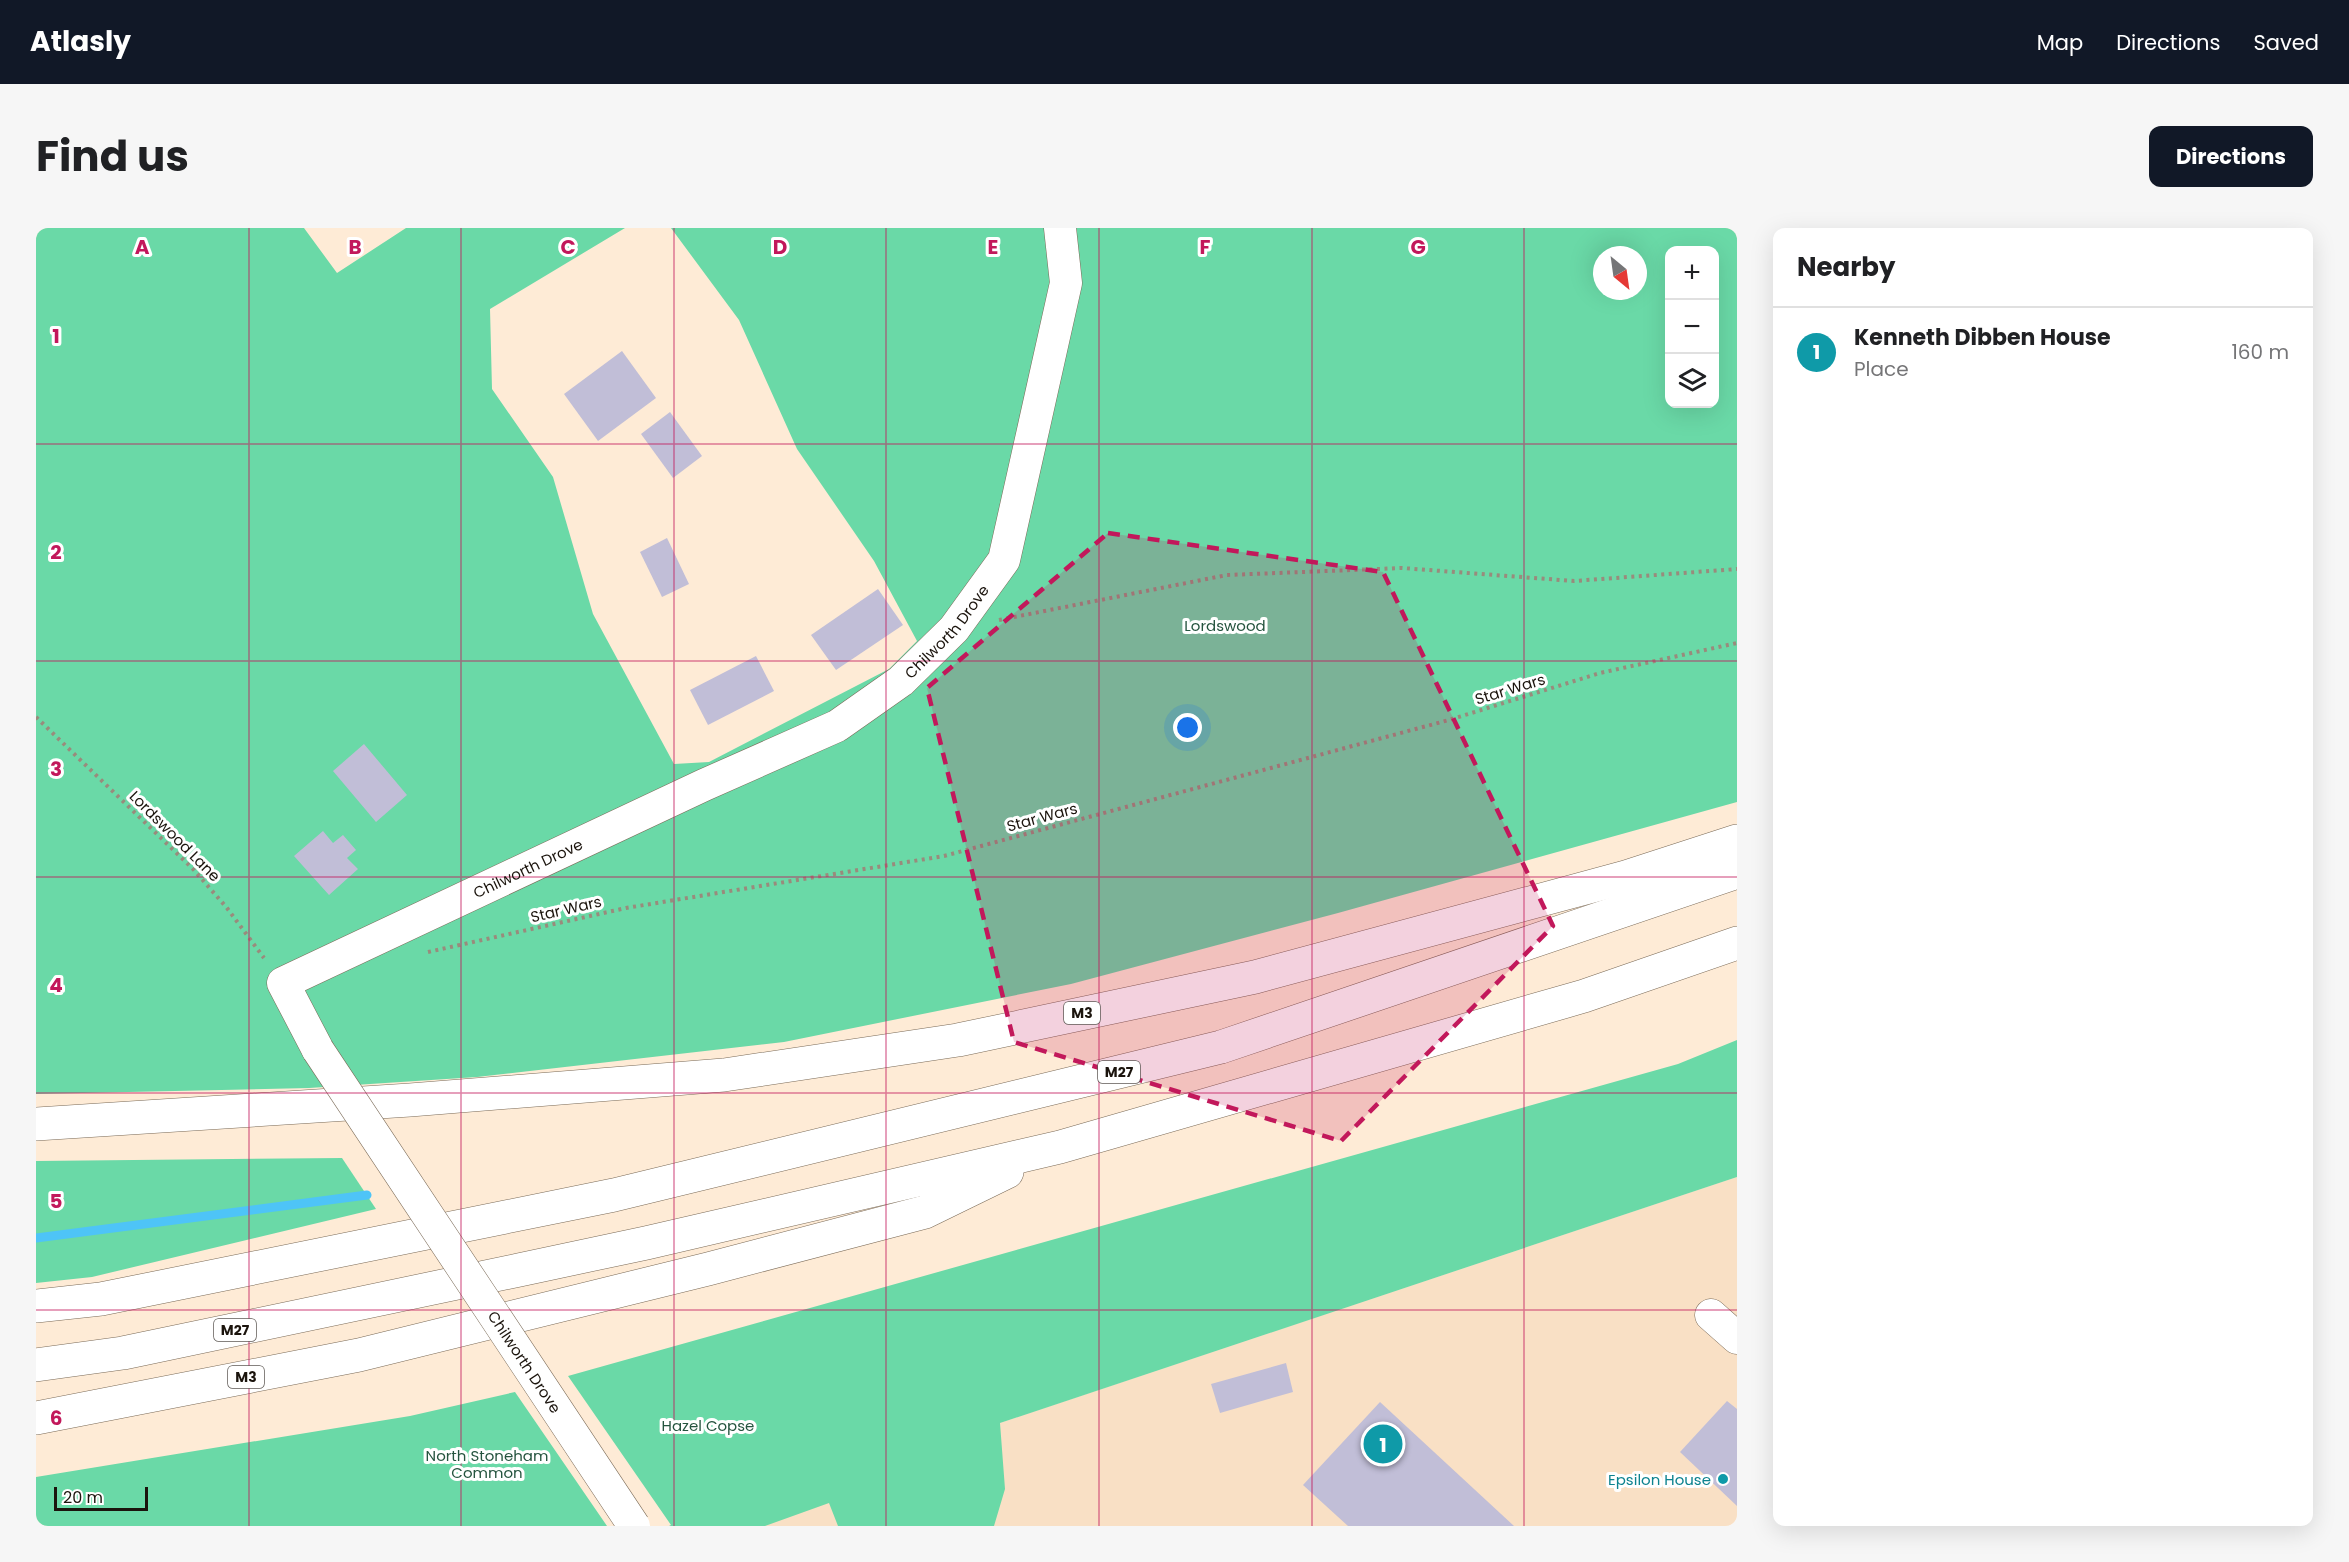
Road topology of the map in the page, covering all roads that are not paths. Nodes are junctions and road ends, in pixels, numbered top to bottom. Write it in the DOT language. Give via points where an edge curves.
graph roads {
  1 [pos="1059,228"];
  2 [pos="1737,841"];
  3 [pos="1737,872"];
  4 [pos="1737,944"];
  5 [pos="36,1124"];
  6 [pos="1060,1147"];
  7 [pos="36,1306"];
  8 [pos="1711,1315"];
  9 [pos="1737,1338"];
  10 [pos="36,1365"];
  11 [pos="36,1418"];
  12 [pos="634,1526"];
  1 -- 12 [label="street, Chilworth Drove, bridge" via="1066,283 1004,560 954,629 901,681 837,726 283,983 318,1050"];
  2 -- 5 [label="highway, M3" via="1626,878 1255,977 958,1040 724,1075"];
  3 -- 7 [label="highway, M27" via="1221,1047 614,1195 101,1299"];
  4 -- 6 [label="highway, M27" via="1584,996"];
  6 -- 10 [label="highway, M27" via="554,1263 123,1353"];
  6 -- 11 [label="highway, M3" via="925,1212 359,1355"];
  8 -- 9 [label="street"];
}
